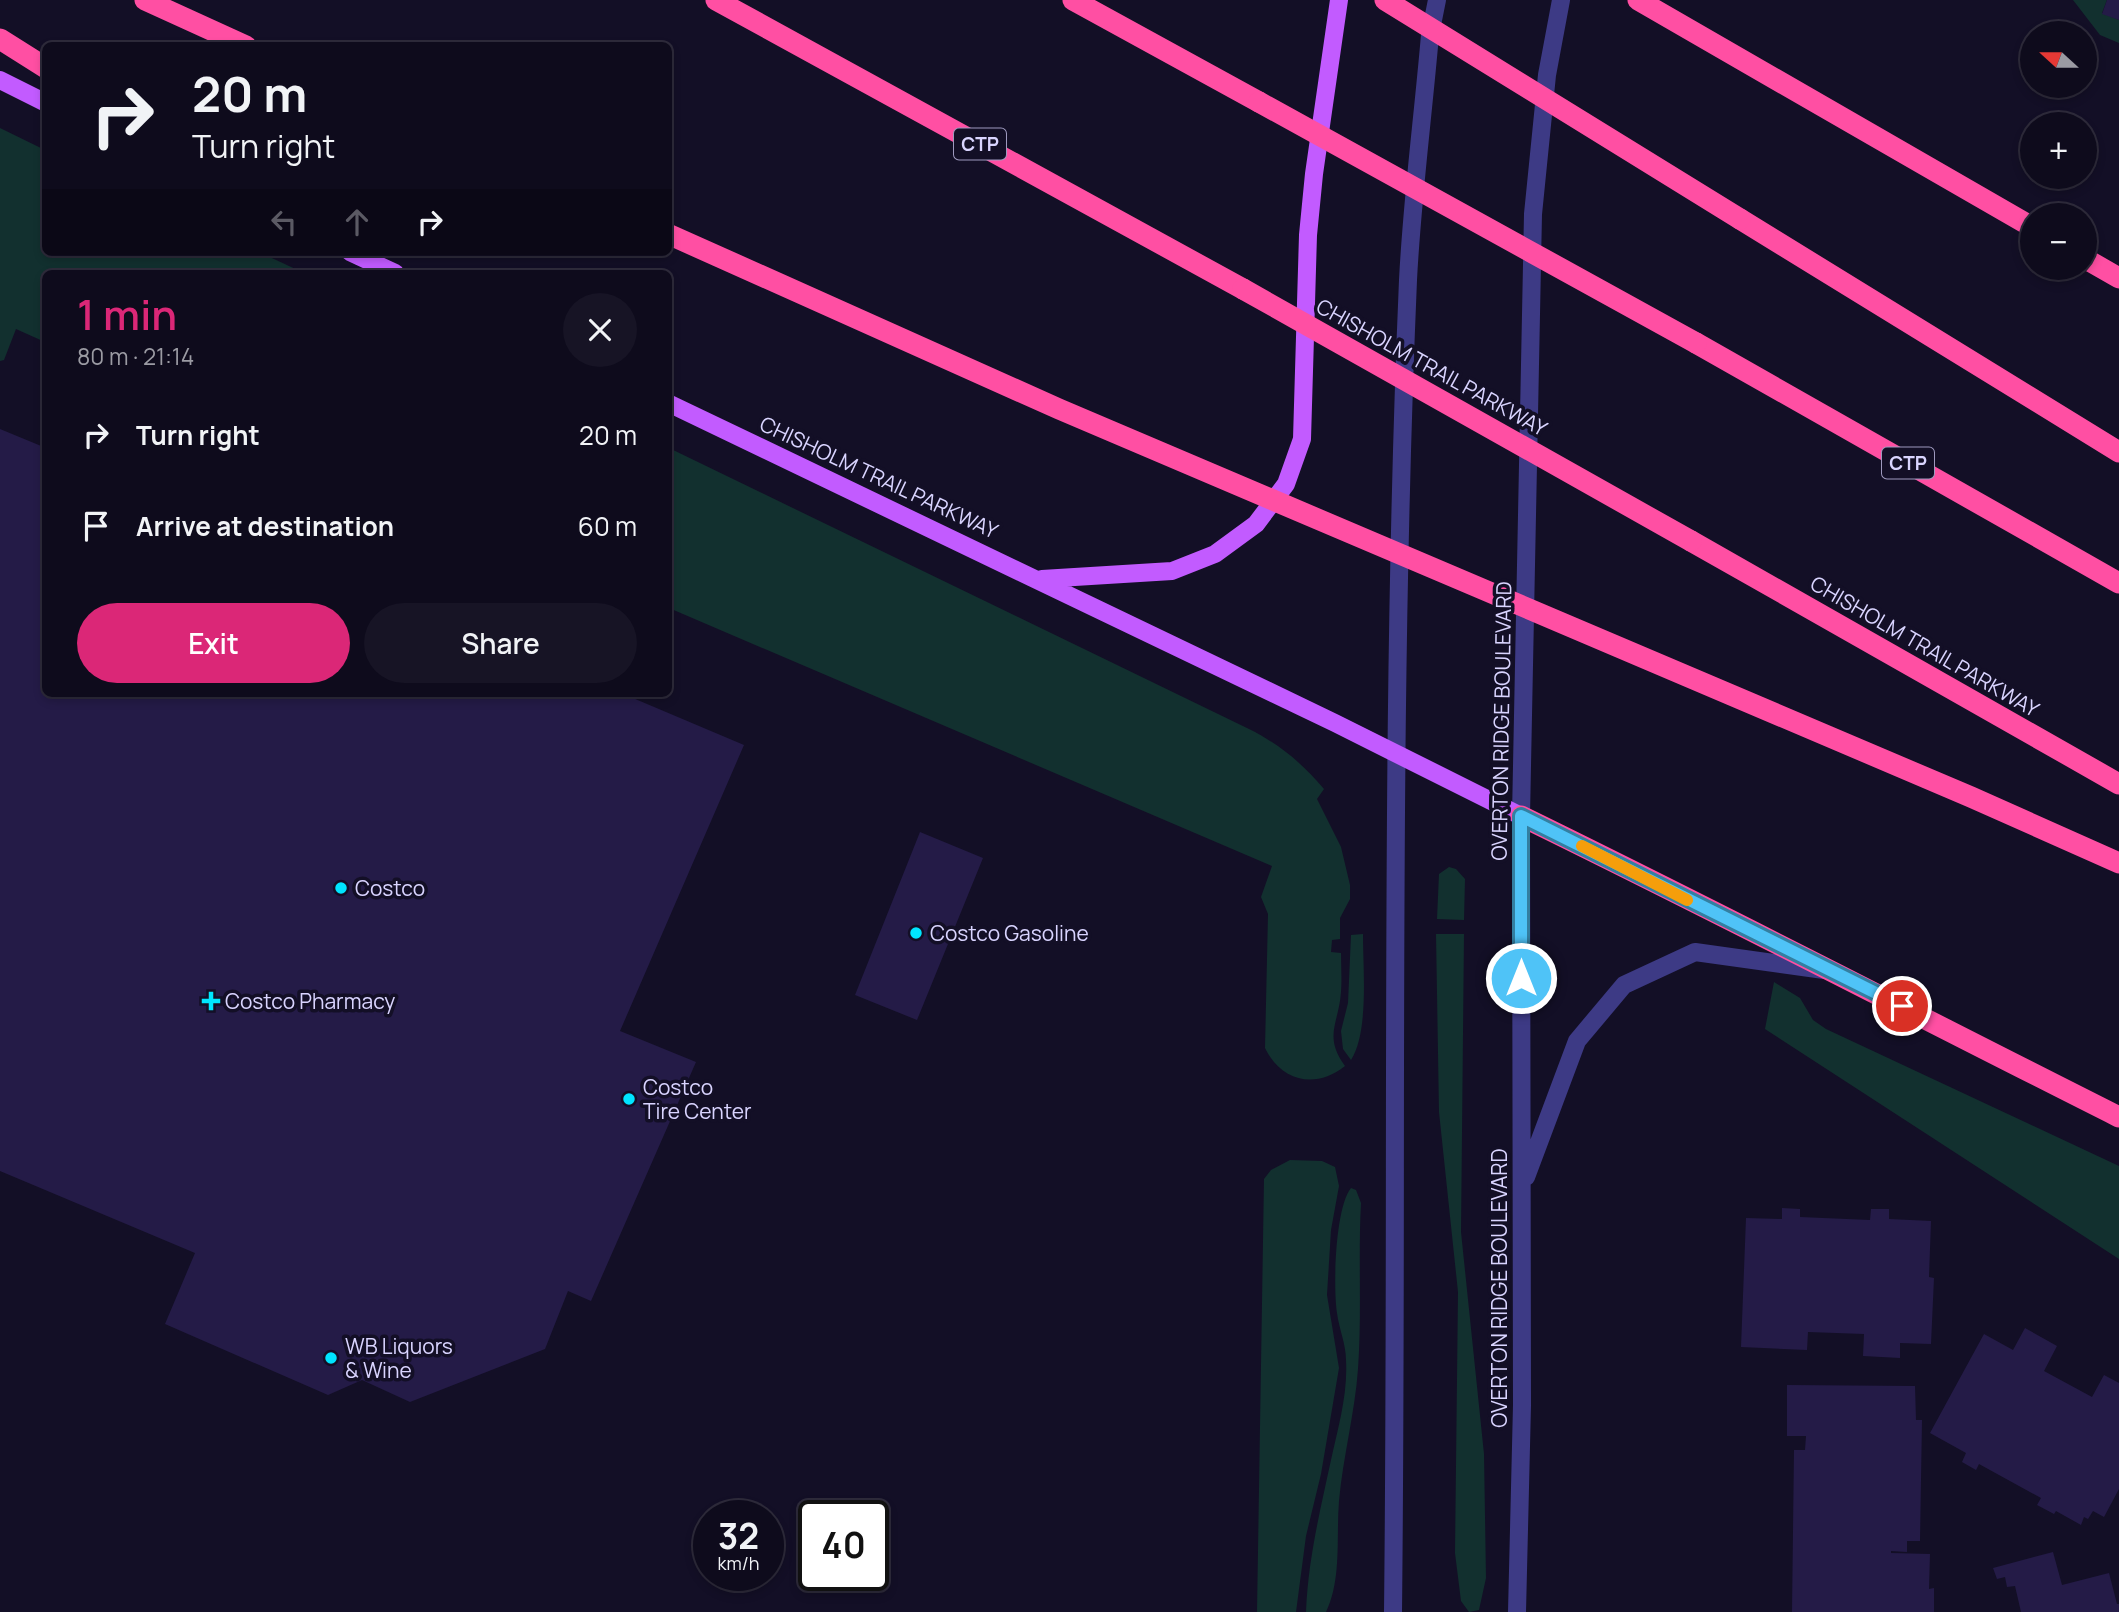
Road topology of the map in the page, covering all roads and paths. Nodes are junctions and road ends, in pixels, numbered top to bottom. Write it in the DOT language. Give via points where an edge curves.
graph roads {
  1 [pos="145,0"];
  2 [pos="716,0"];
  3 [pos="1073,0"];
  4 [pos="1339,0"];
  5 [pos="1385,0"];
  6 [pos="1437,0"];
  7 [pos="1562,0"];
  8 [pos="1638,0"];
  9 [pos="0,39"];
  10 [pos="237,42"];
  11 [pos="42,65"];
  12 [pos="0,80"];
  13 [pos="42,101"];
  14 [pos="2020,221"];
  15 [pos="672,236"];
  16 [pos="359,256"];
  17 [pos="2097,265"];
  18 [pos="389,270"];
  19 [pos="2119,278"];
  20 [pos="672,405"];
  21 [pos="2119,452"];
  22 [pos="1038,580"];
  23 [pos="2119,583"];
  24 [pos="1395,754"];
  25 [pos="2119,784"];
  26 [pos="1521,816"];
  27 [pos="2119,863"];
  28 [pos="1836,972"];
  29 [pos="2119,1117"];
  30 [pos="1522,1187"];
  31 [pos="1393,1612"];
  32 [pos="1517,1612"];
  1 -- 10 [label="highway"];
  2 -- 25 [label="highway, CHISHOLM TRAIL PARKWAY / CTP, bridge" via="1243,289"];
  3 -- 23 [label="highway, CTP, bridge" via="1696,343"];
  4 -- 22 [label="main road" via="1308,235 1302,439 1286,484 1256,524 1214,554 1172,571"];
  5 -- 21 [label="highway, bridge"];
  6 -- 24 [label="street" via="1408,276"];
  7 -- 26 [label="street, OVERTON RIDGE BOULEVARD" via="1547,75 1533,214"];
  8 -- 14 [label="highway"];
  9 -- 11 [label="highway"];
  12 -- 13 [label="main road"];
  15 -- 27 [label="highway, bridge" via="1059,409"];
  16 -- 18 [label="main road"];
  17 -- 19 [label="highway"];
  20 -- 22 [label="main road, CHISHOLM TRAIL PARKWAY"];
  22 -- 24 [label="main road, CHISHOLM TRAIL PARKWAY"];
  24 -- 26 [label="main road, CHISHOLM TRAIL PARKWAY"];
  24 -- 31 [label="street"];
  26 -- 28 [label="highway"];
  26 -- 30 [label="street, OVERTON RIDGE BOULEVARD"];
  28 -- 29 [label="highway"];
  28 -- 30 [label="street" via="1695,953 1624,985 1577,1041"];
  30 -- 32 [label="street, OVERTON RIDGE BOULEVARD"];
}
